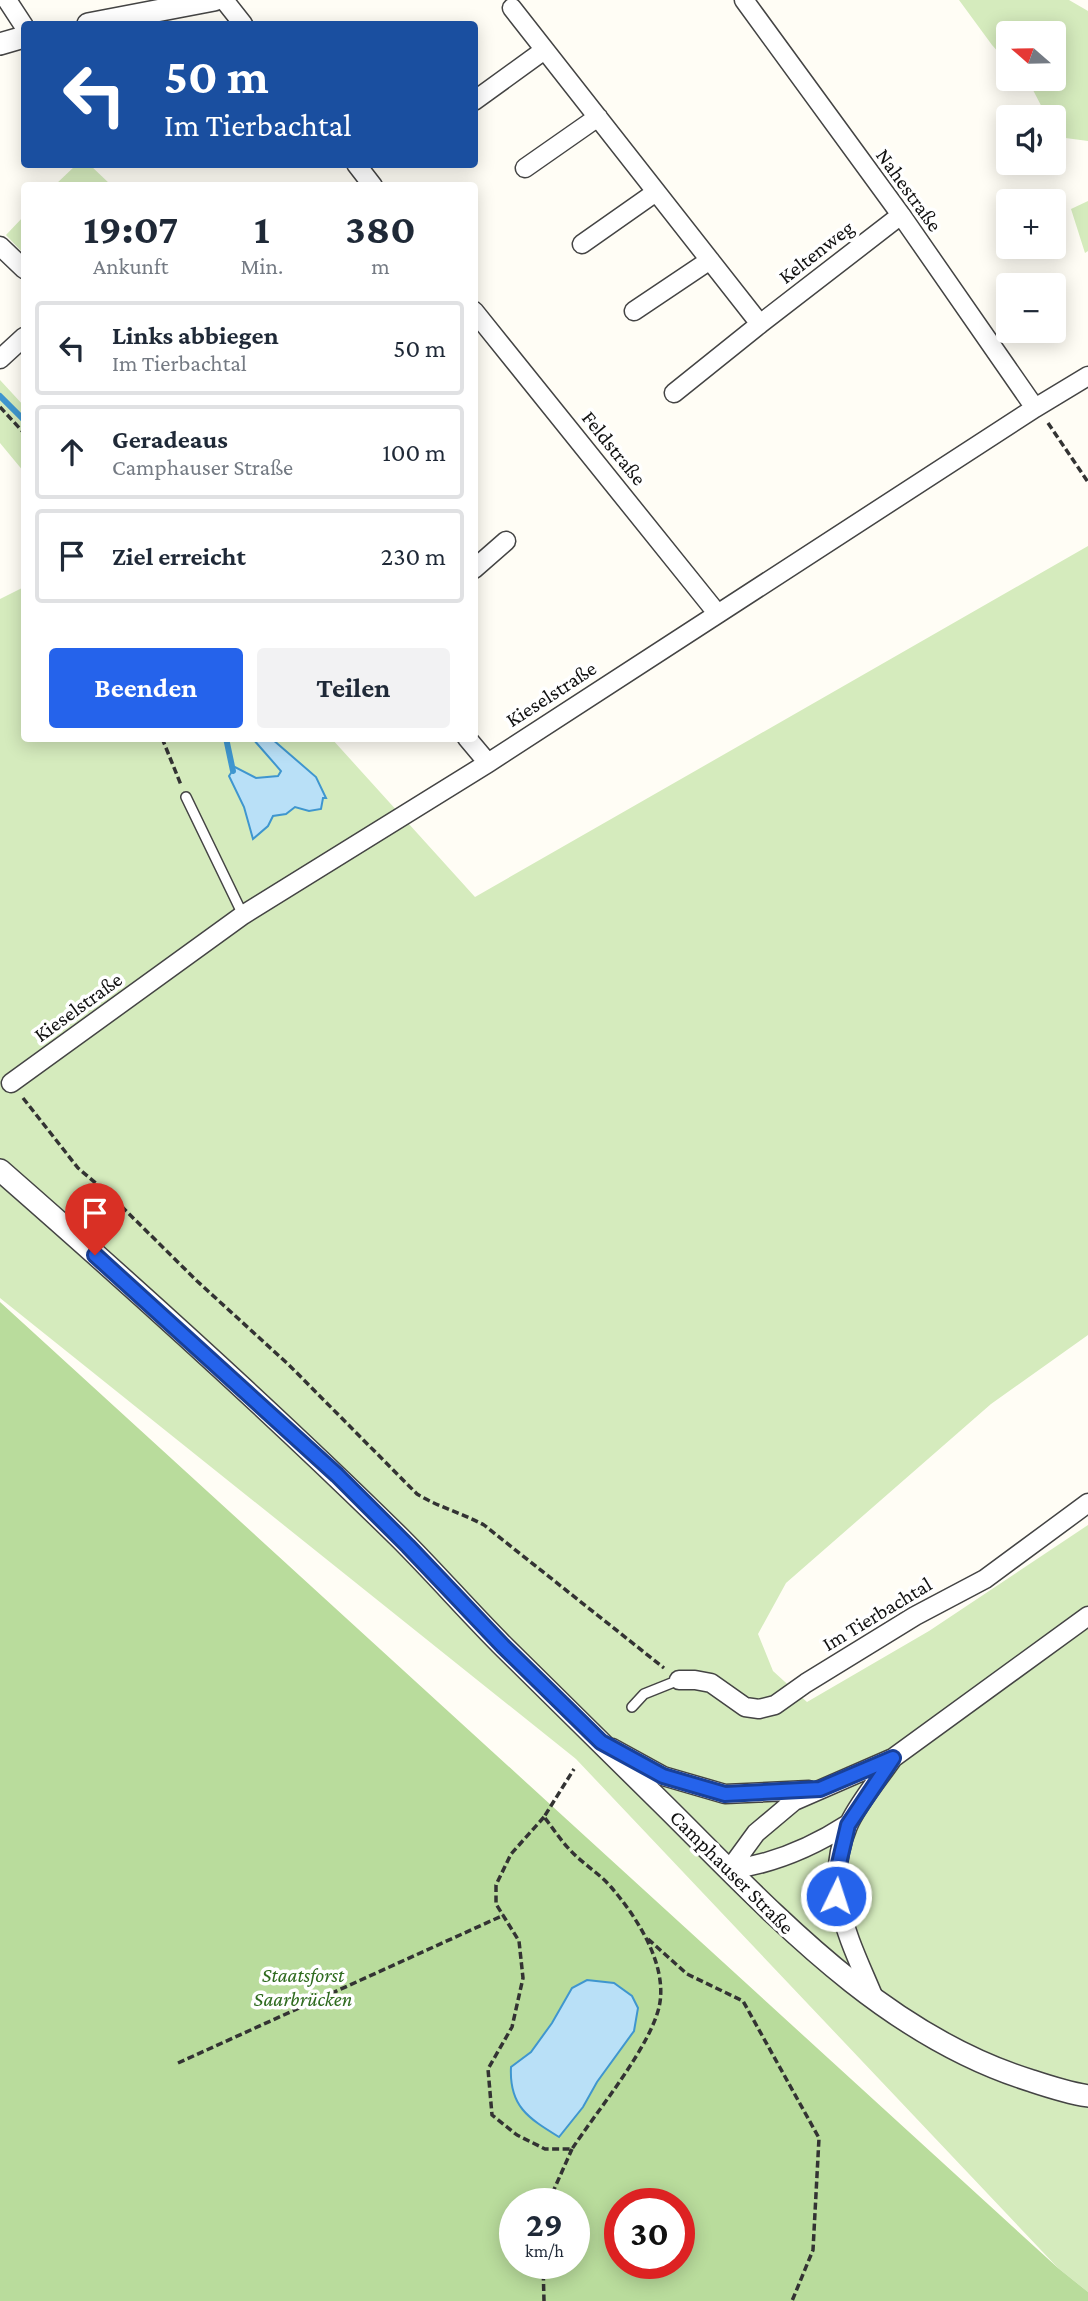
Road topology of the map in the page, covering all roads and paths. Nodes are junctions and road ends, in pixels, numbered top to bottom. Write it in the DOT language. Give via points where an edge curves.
graph roads {
  1 [pos="7,0"];
  2 [pos="214,0"];
  3 [pos="224,0"];
  4 [pos="744,0"];
  5 [pos="512,8"];
  6 [pos="21,21"];
  7 [pos="104,21"];
  8 [pos="241,21"];
  9 [pos="21,38"];
  10 [pos="0,44"];
  11 [pos="543,51"];
  12 [pos="478,98"];
  13 [pos="598,117"];
  14 [pos="359,168"];
  15 [pos="525,168"];
  16 [pos="370,182"];
  17 [pos="656,192"];
  18 [pos="901,215"];
  19 [pos="582,244"];
  20 [pos="0,246"];
  21 [pos="710,260"];
  22 [pos="21,266"];
  23 [pos="634,311"];
  24 [pos="478,316"];
  25 [pos="760,324"];
  26 [pos="21,340"];
  27 [pos="0,359"];
  28 [pos="1088,376"];
  29 [pos="674,393"];
  30 [pos="0,407"];
  31 [pos="1035,408"];
  32 [pos="21,430"];
  33 [pos="1088,482"];
  34 [pos="506,541"];
  35 [pos="478,566"];
  36 [pos="717,613"];
  37 [pos="164,742"];
  38 [pos="470,742"];
  39 [pos="488,763"];
  40 [pos="186,797"];
  41 [pos="243,915"];
  42 [pos="11,1083"];
  43 [pos="0,1170"];
  44 [pos="1088,1503"];
  45 [pos="1088,1616"];
  46 [pos="679,1680"];
  47 [pos="632,1707"];
  48 [pos="601,1742"];
  49 [pos="893,1758"];
  50 [pos="574,1769"];
  51 [pos="820,1789"];
  52 [pos="544,1817"];
  53 [pos="848,1825"];
  54 [pos="729,1870"];
  55 [pos="504,1916"];
  56 [pos="645,1937"];
  57 [pos="874,1998"];
  58 [pos="178,2063"];
  59 [pos="1088,2096"];
  60 [pos="572,2149"];
  61 [pos="555,2188"];
  62 [pos="543,2279"];
  63 [pos="544,2301"];
  64 [pos="792,2301"];
  1 -- 6 [label="street"];
  2 -- 7 [label="street"];
  3 -- 8 [label="street"];
  4 -- 18 [label="street, Nahestraße"];
  5 -- 11 [label="street"];
  9 -- 10 [label="street"];
  11 -- 12 [label="street"];
  11 -- 13 [label="street"];
  13 -- 15 [label="street"];
  13 -- 17 [label="street"];
  14 -- 16 [label="street"];
  17 -- 19 [label="street"];
  17 -- 21 [label="street"];
  18 -- 25 [label="street, Keltenweg"];
  18 -- 31 [label="street, Nahestraße"];
  20 -- 22 [label="street"];
  21 -- 23 [label="street"];
  21 -- 25 [label="street"];
  24 -- 36 [label="street, Feldstraße"];
  25 -- 29 [label="street, Keltenweg"];
  26 -- 27 [label="street"];
  28 -- 31 [label="street, Kieselstraße"];
  30 -- 32 [label="path"];
  31 -- 33 [label="path"];
  31 -- 36 [label="street, Kieselstraße"];
  34 -- 35 [label="street"];
  36 -- 39 [label="street, Kieselstraße"];
  37 -- 40 [label="path"];
  38 -- 39 [label="street"];
  39 -- 41 [label="street, Kieselstraße"];
  40 -- 41 [label="lane"];
  41 -- 42 [label="street, Kieselstraße"];
  42 -- 46 [label="path" via="78,1168 289,1365 417,1494 484,1525"];
  43 -- 48 [label="street, Camphauser Straße" via="337,1475"];
  44 -- 46 [label="street, Im Tierbachtal" via="985,1579 915,1616 775,1705 745,1707 711,1683"];
  45 -- 49 [label="street"];
  46 -- 47 [label="lane" via="644,1694"];
  48 -- 51 [label="street" via="663,1776 725,1794"];
  48 -- 54 [label="street, Camphauser Straße"];
  49 -- 51 [label="street"];
  49 -- 53 [label="street"];
  50 -- 52 [label="path"];
  51 -- 54 [label="street" via="794,1801 756,1833"];
  52 -- 55 [label="path" via="511,1854 496,1885 496,1904"];
  52 -- 56 [label="path" via="570,1851 610,1886"];
  53 -- 54 [label="street" via="801,1851 760,1866"];
  53 -- 57 [label="street" via="836,1896"];
  54 -- 57 [label="street, Camphauser Straße" via="790,1930"];
  55 -- 58 [label="path"];
  55 -- 60 [label="path" via="519,1941 523,1978 512,2027 488,2069 492,2115 545,2149"];
  56 -- 60 [label="path" via="654,1951 661,1986 653,2024"];
  56 -- 64 [label="path" via="687,1974 743,2001 819,2138 813,2250"];
  57 -- 59 [label="street, Camphauser Straße" via="970,2057 1009,2074"];
  60 -- 61 [label="path"];
  62 -- 63 [label="path"];
}
